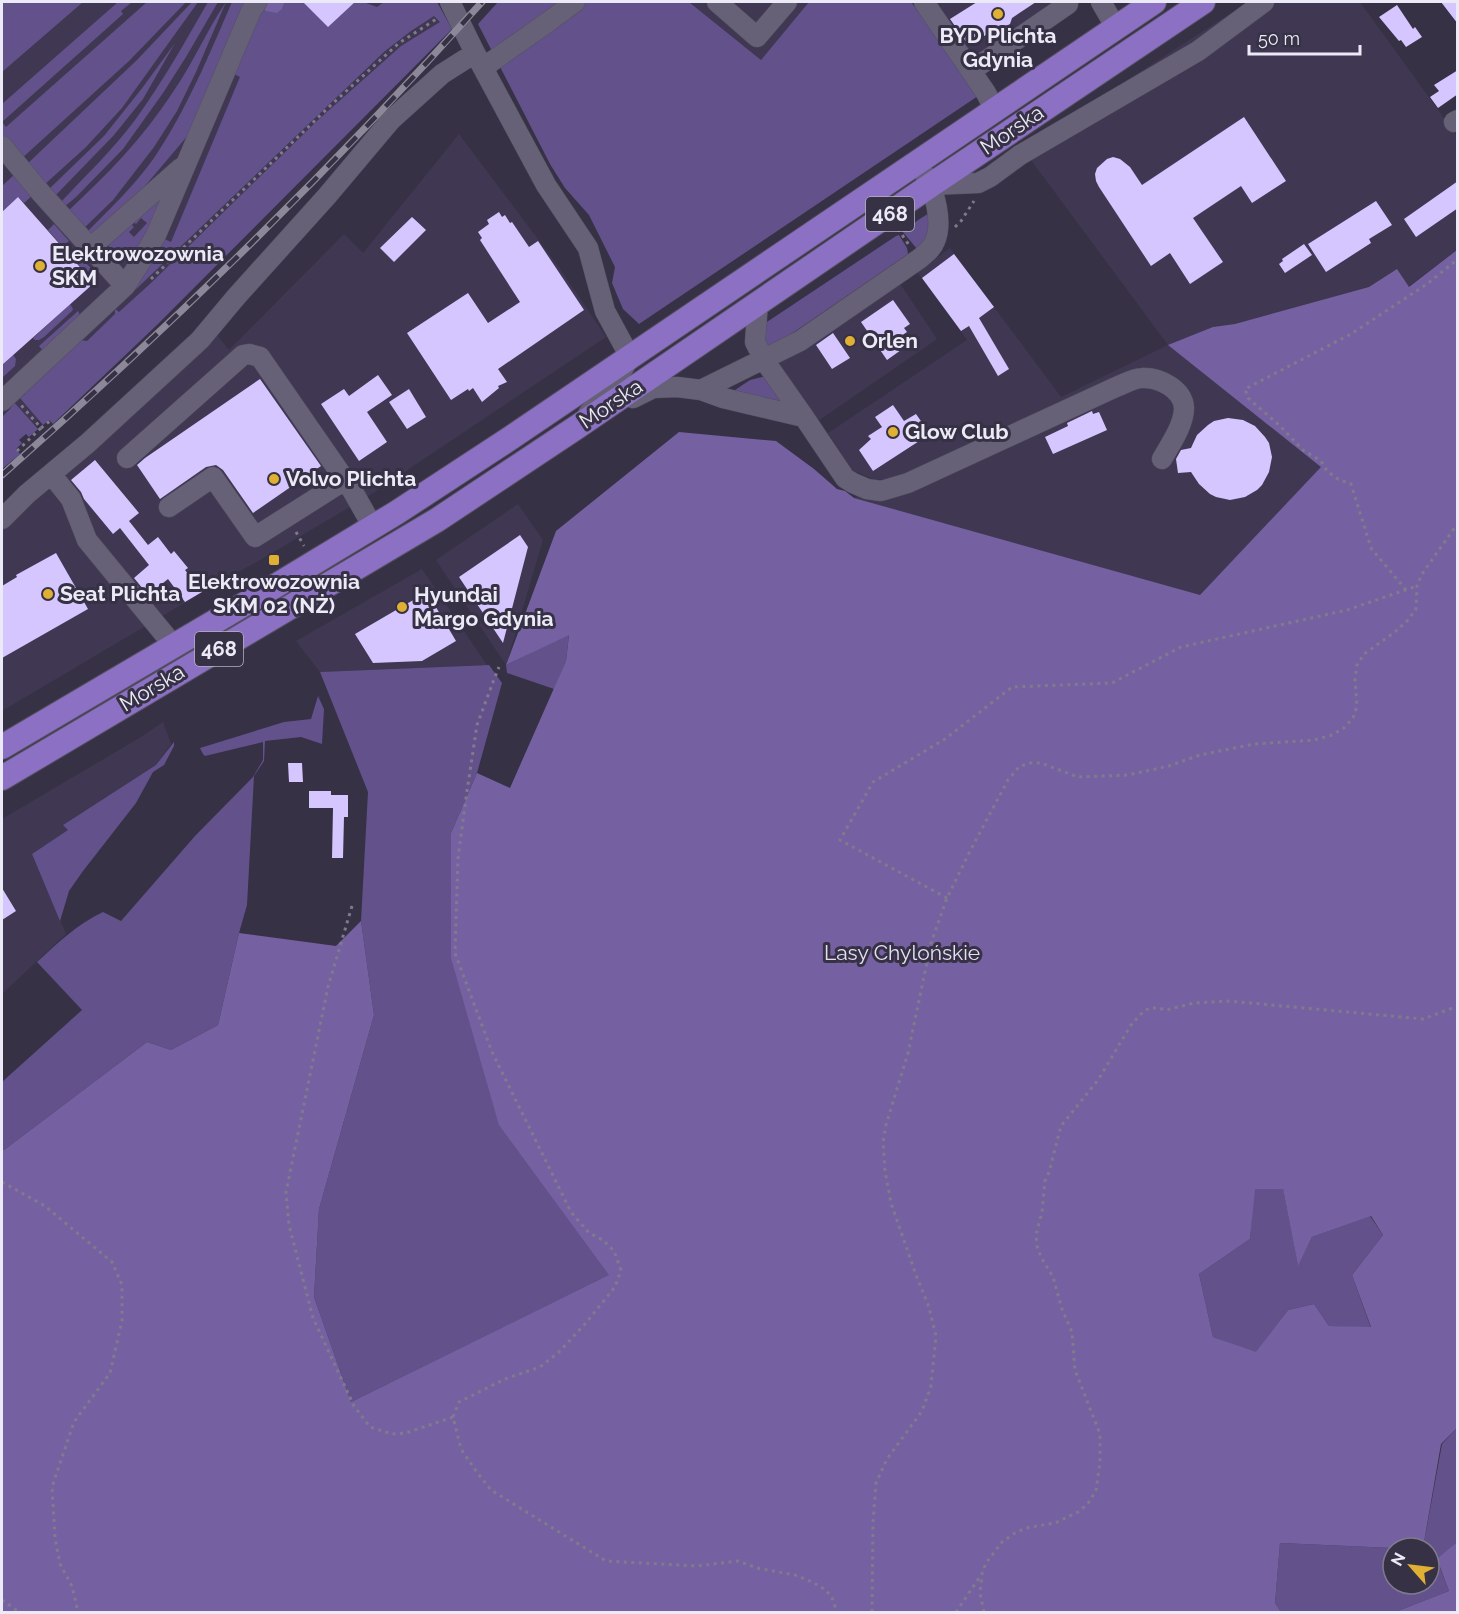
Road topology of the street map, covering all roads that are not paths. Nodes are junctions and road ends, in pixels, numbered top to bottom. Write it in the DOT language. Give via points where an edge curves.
graph roads {
  1 [pos="257,2"];
  2 [pos="450,2"];
  3 [pos="575,2"];
  4 [pos="717,2"];
  5 [pos="787,2"];
  6 [pos="924,2"];
  7 [pos="1068,2"];
  8 [pos="1101,2"];
  9 [pos="1154,2"];
  10 [pos="1203,2"];
  11 [pos="1264,2"];
  12 [pos="1116,28"];
  13 [pos="479,60"];
  14 [pos="971,71"];
  15 [pos="995,110"];
  16 [pos="2,146"];
  17 [pos="918,163"];
  18 [pos="186,165"];
  19 [pos="931,185"];
  20 [pos="90,248"];
  21 [pos="134,286"];
  22 [pos="720,296"];
  23 [pos="758,303"];
  24 [pos="630,357"];
  25 [pos="764,360"];
  26 [pos="671,376"];
  27 [pos="701,390"];
  28 [pos="2,401"];
  29 [pos="804,417"];
  30 [pos="577,427"];
  31 [pos="127,458"];
  32 [pos="1162,459"];
  33 [pos="51,474"];
  34 [pos="345,480"];
  35 [pos="169,507"];
  36 [pos="2,519"];
  37 [pos="373,527"];
  38 [pos="235,610"];
  39 [pos="248,632"];
  40 [pos="174,646"];
  41 [pos="2,747"];
  42 [pos="2,778"];
  1 -- 18 [label="lane"];
  2 -- 13 [label="lane"];
  3 -- 13 [label="lane" via="548,22"];
  4 -- 5 [label="lane" via="757,37"];
  6 -- 14 [label="lane"];
  7 -- 14 [label="lane"];
  8 -- 12 [label="lane"];
  9 -- 12 [label="main road, Morska / 468"];
  10 -- 19 [label="main road, Morska / 468"];
  11 -- 19 [label="lane" via="1198,51 1020,154 990,177 978,183"];
  12 -- 15 [label="main road, Morska / 468"];
  13 -- 24 [label="lane" via="546,185 588,248 605,310"];
  13 -- 33 [label="lane" via="442,74 391,120 200,340"];
  14 -- 15 [label="lane"];
  15 -- 17 [label="main road, Morska / 468"];
  16 -- 20 [label="lane"];
  17 -- 19 [label="lane"];
  17 -- 22 [label="main road, Morska / 468"];
  18 -- 20 [label="lane"];
  18 -- 21 [label="lane" via="141,261"];
  19 -- 23 [label="main road, Morska / 468"];
  19 -- 25 [label="lane" via="938,226 932,247 800,342"];
  20 -- 21 [label="lane"];
  21 -- 28 [label="lane"];
  22 -- 24 [label="main road, Morska / 468"];
  22 -- 26 [label="lane" via="670,344"];
  23 -- 25 [label="lane" via="755,342"];
  23 -- 26 [label="main road, Morska / 468"];
  24 -- 30 [label="lane"];
  24 -- 37 [label="main road, Morska / 468"];
  25 -- 27 [label="lane"];
  25 -- 29 [label="lane"];
  26 -- 27 [label="lane"];
  26 -- 30 [label="main road, Morska / 468"];
  27 -- 29 [label="lane"];
  29 -- 32 [label="lane" via="846,478 881,491 908,483 1142,378 1163,381 1179,395 1184,408"];
  30 -- 39 [label="main road, Morska / 468" via="437,520"];
  31 -- 34 [label="lane" via="243,355 249,354 260,357"];
  33 -- 36 [label="lane"];
  33 -- 40 [label="lane" via="71,499 87,540"];
  34 -- 35 [label="lane" via="255,537 213,477"];
  34 -- 37 [label="lane"];
  37 -- 38 [label="main road, Morska / 468"];
  38 -- 39 [label="lane"];
  38 -- 40 [label="main road, Morska / 468"];
  39 -- 42 [label="main road, Morska / 468"];
  40 -- 41 [label="main road, Morska / 468"];
}
